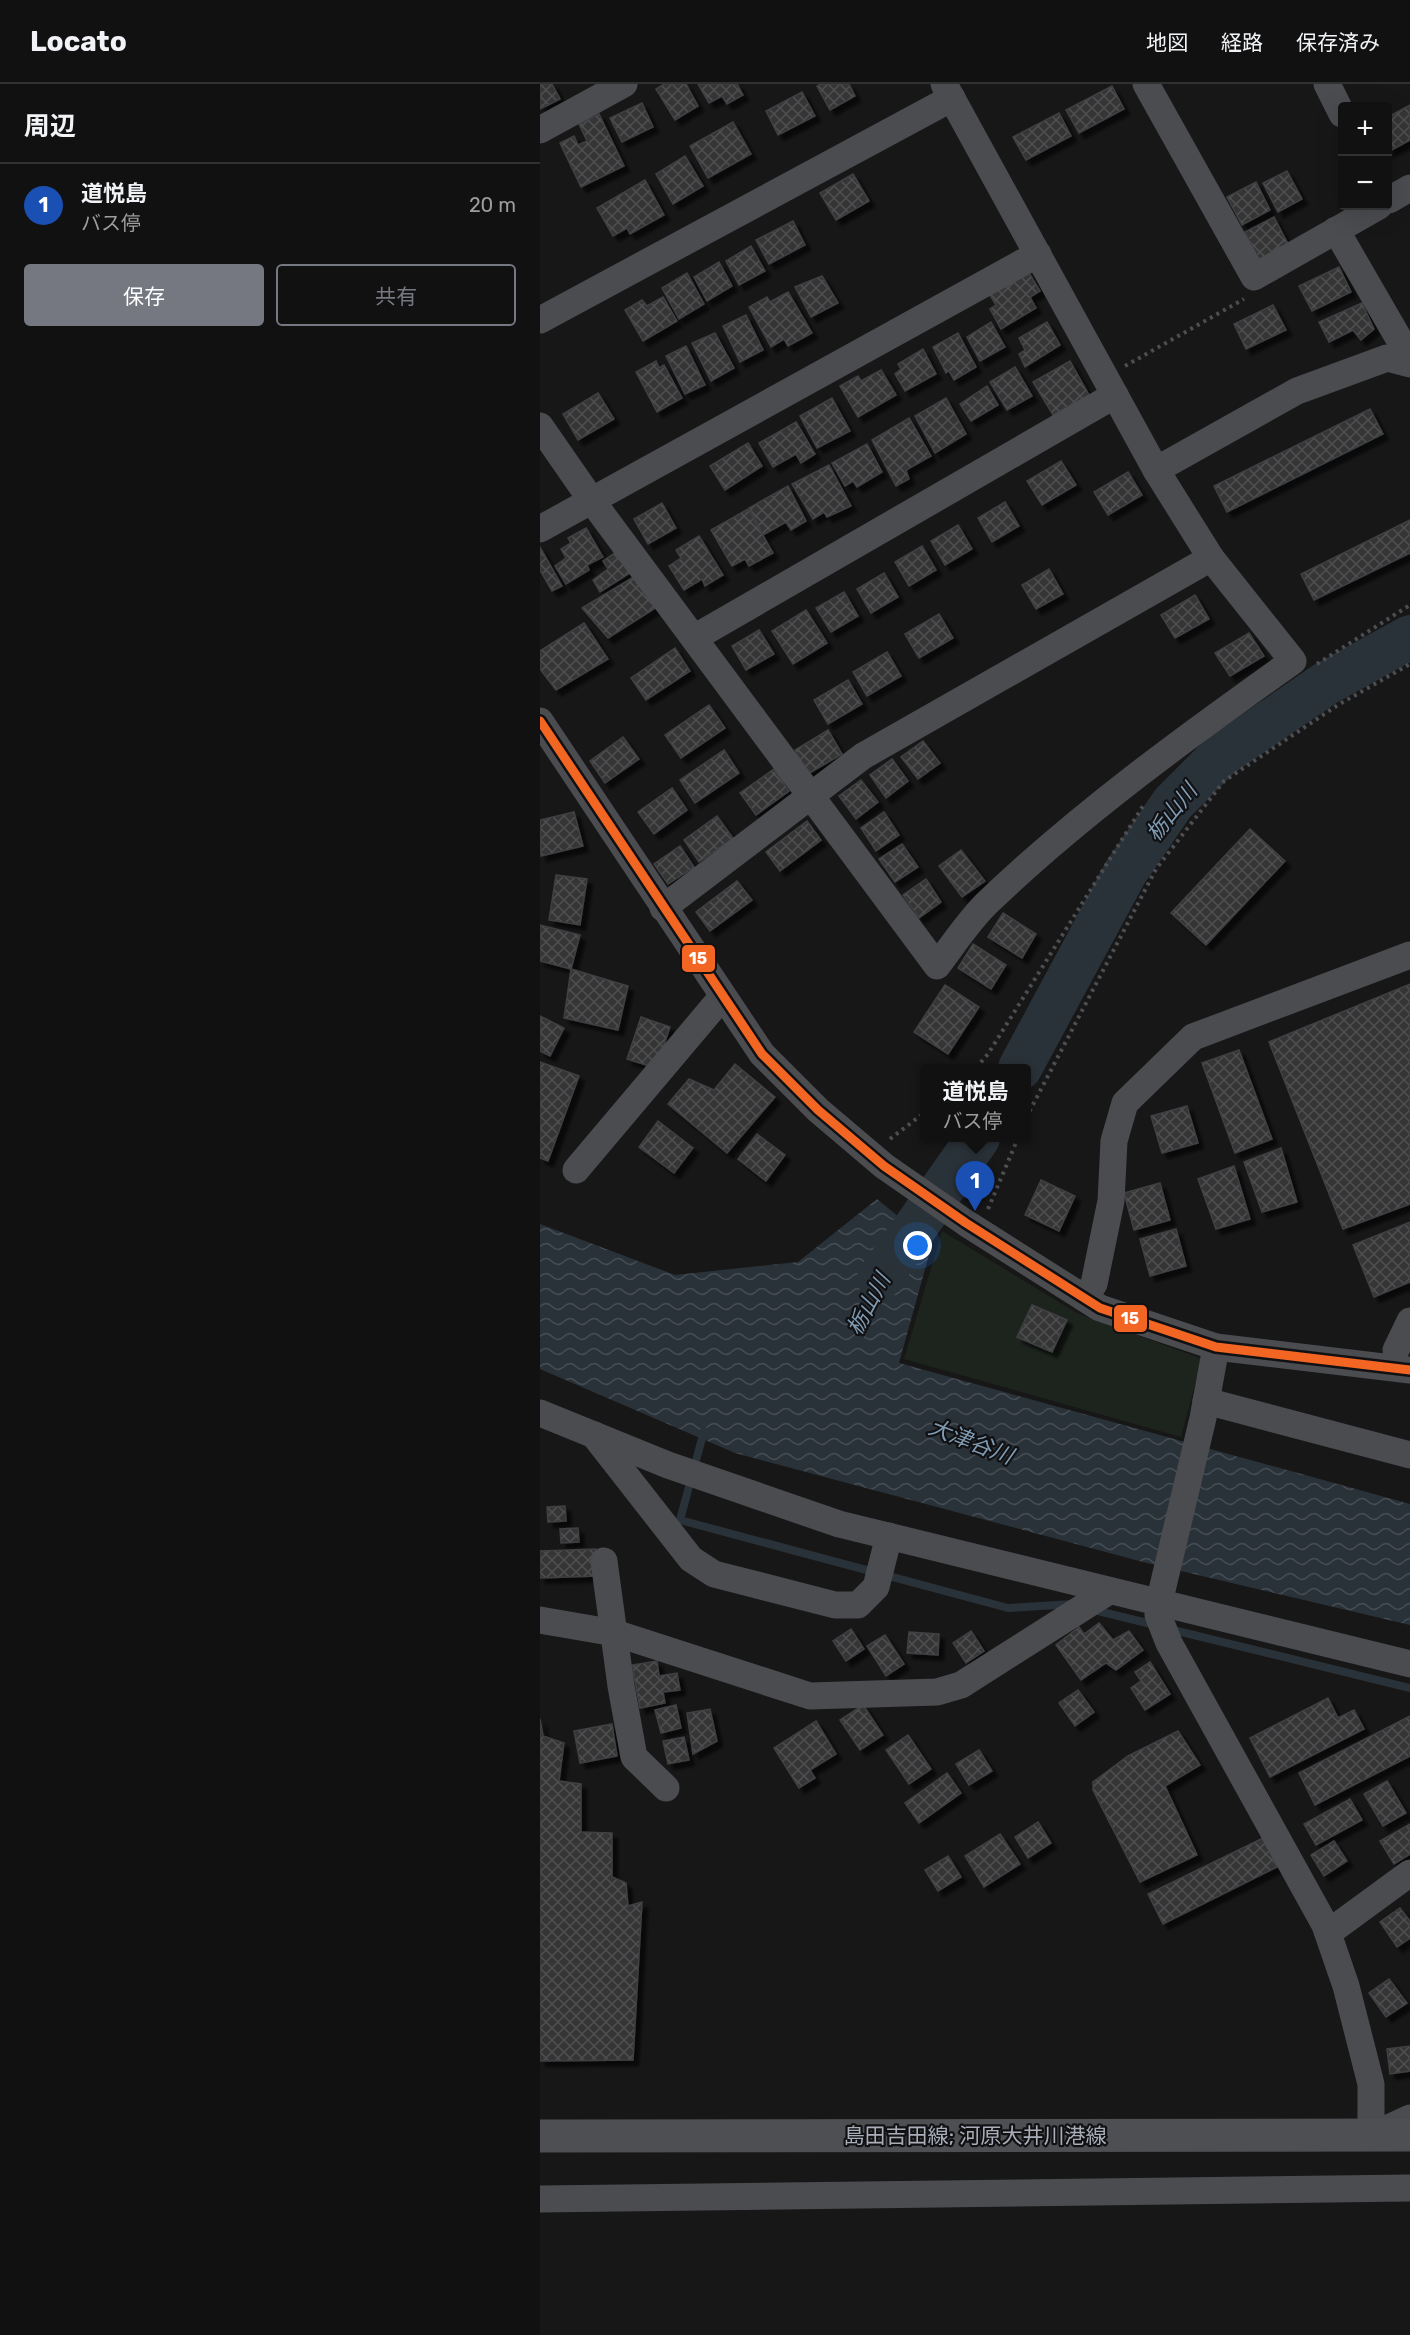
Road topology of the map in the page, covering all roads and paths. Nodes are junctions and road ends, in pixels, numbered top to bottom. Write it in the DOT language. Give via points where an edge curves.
graph roads {
  1 [pos="624,84"];
  2 [pos="1146,84"];
  3 [pos="1327,84"];
  4 [pos="948,91"];
  5 [pos="1338,106"];
  6 [pos="540,130"];
  7 [pos="1370,210"];
  8 [pos="1336,230"];
  9 [pos="1038,254"];
  10 [pos="1253,294"];
  11 [pos="540,320"];
  12 [pos="1410,358"];
  13 [pos="1410,364"];
  14 [pos="1121,368"];
  15 [pos="1115,395"];
  16 [pos="540,426"];
  17 [pos="1156,470"];
  18 [pos="592,501"];
  19 [pos="540,529"];
  20 [pos="1211,558"];
  21 [pos="1410,605"];
  22 [pos="694,638"];
  23 [pos="1410,664"];
  24 [pos="1316,665"];
  25 [pos="540,721"];
  26 [pos="811,795"];
  27 [pos="1148,800"];
  28 [pos="663,908"];
  29 [pos="1410,955"];
  30 [pos="722,997"];
  31 [pos="979,1064"];
  32 [pos="1031,1108"];
  33 [pos="920,1117"];
  34 [pos="1015,1142"];
  35 [pos="877,1160"];
  36 [pos="576,1170"];
  37 [pos="976,1217"];
  38 [pos="1084,1298"];
  39 [pos="1410,1322"];
  40 [pos="1216,1347"];
  41 [pos="1403,1360"];
  42 [pos="1205,1409"];
  43 [pos="540,1413"];
  44 [pos="593,1434"];
  45 [pos="1410,1455"];
  46 [pos="889,1536"];
  47 [pos="604,1561"];
  48 [pos="1109,1591"];
  49 [pos="1158,1603"];
  50 [pos="540,1620"];
  51 [pos="615,1633"];
  52 [pos="1410,1664"];
  53 [pos="666,1788"];
  54 [pos="1410,1873"];
  55 [pos="1328,1933"];
  56 [pos="1410,2118"];
  57 [pos="1410,2135"];
  58 [pos="540,2136"];
  59 [pos="1371,2136"];
  60 [pos="1410,2188"];
  61 [pos="540,2199"];
  1 -- 6 [label="street"];
  2 -- 8 [label="street" via="1254,277"];
  3 -- 5 [label="street"];
  4 -- 9 [label="street"];
  4 -- 11 [label="street"];
  7 -- 8 [label="street"];
  8 -- 12 [label="street"];
  9 -- 15 [label="street"];
  9 -- 18 [label="street"];
  10 -- 14 [label="path"];
  13 -- 17 [label="street" via="1387,358 1297,391"];
  15 -- 17 [label="street"];
  15 -- 22 [label="street"];
  16 -- 18 [label="street"];
  17 -- 20 [label="street"];
  18 -- 19 [label="street"];
  18 -- 22 [label="street"];
  20 -- 26 [label="street" via="863,756"];
  20 -- 26 [label="street" via="1293,661 1164,752 1038,858 987,903 937,966"];
  21 -- 24 [label="path"];
  22 -- 26 [label="street"];
  23 -- 32 [label="path" via="1338,705 1224,781 1156,869"];
  25 -- 28 [label="street"];
  26 -- 28 [label="street"];
  27 -- 31 [label="path" via="1134,816"];
  28 -- 30 [label="street"];
  29 -- 38 [label="street" via="1193,1037 1125,1103 1114,1142 1111,1201 1094,1284"];
  30 -- 35 [label="street" via="762,1054 818,1110"];
  30 -- 36 [label="street"];
  33 -- 35 [label="path"];
  34 -- 37 [label="path"];
  35 -- 37 [label="street"];
  37 -- 38 [label="street"];
  38 -- 40 [label="street" via="1132,1320"];
  39 -- 41 [label="street"];
  40 -- 41 [label="street"];
  40 -- 42 [label="street"];
  42 -- 45 [label="street"];
  42 -- 49 [label="street"];
  43 -- 44 [label="street"];
  44 -- 46 [label="street" via="786,1506"];
  44 -- 46 [label="street" via="691,1559 714,1574 835,1605 858,1605 876,1587"];
  46 -- 48 [label="street"];
  47 -- 51 [label="street"];
  48 -- 49 [label="street"];
  48 -- 51 [label="street" via="961,1685 937,1692 810,1696"];
  49 -- 52 [label="street"];
  49 -- 55 [label="street" via="1158,1615 1169,1643"];
  50 -- 51 [label="street"];
  51 -- 53 [label="street" via="634,1757"];
  54 -- 55 [label="street"];
  55 -- 59 [label="street" via="1371,2084"];
  56 -- 59 [label="street"];
  57 -- 59 [label="main road, 島田吉田線; 河原大井川港線"];
  58 -- 59 [label="main road, 島田吉田線; 河原大井川港線"];
  60 -- 61 [label="street"];
}
